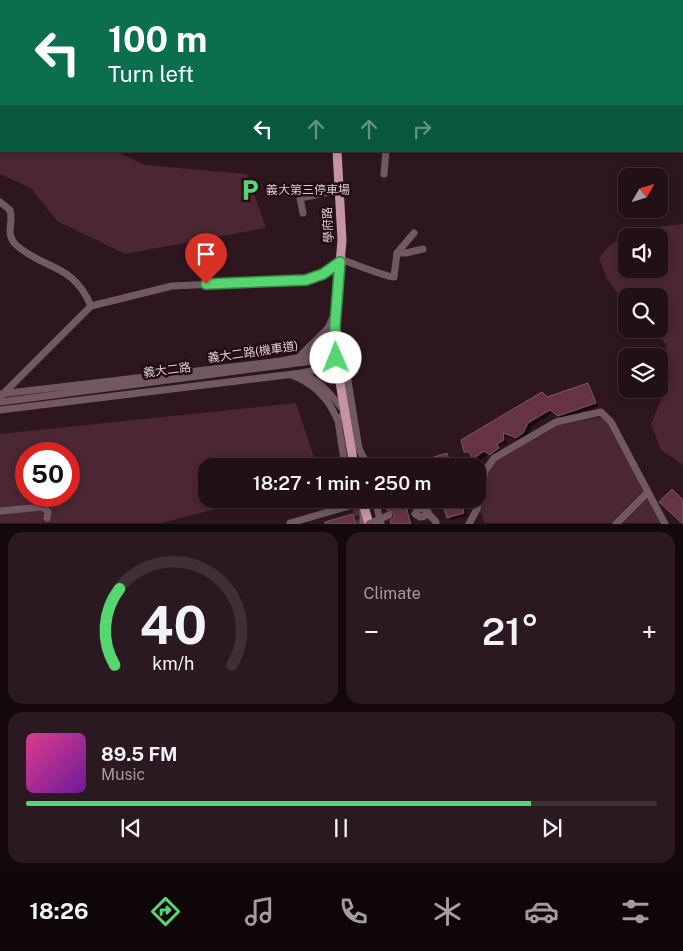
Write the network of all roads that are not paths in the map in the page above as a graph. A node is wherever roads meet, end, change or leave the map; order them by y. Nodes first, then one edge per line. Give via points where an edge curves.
1 (337, 152) edge
2 (386, 152) edge
3 (384, 174) dead end
4 (338, 190) junction
5 (0, 202) edge
6 (303, 213) dead end
7 (414, 233) dead end
8 (423, 249) dead end
9 (397, 253) junction
10 (340, 260) junction
11 (91, 306) junction
12 (336, 310) junction
13 (299, 357) junction
14 (336, 358) junction
15 (285, 366) junction
16 (302, 373) junction
17 (288, 374) junction
18 (1, 395) edge
19 (0, 402) edge
20 (0, 410) edge
21 (345, 412) junction
22 (338, 421) junction
23 (344, 458) edge
24 (358, 458) edge
25 (361, 458) edge
26 (648, 492) junction
27 (339, 508) edge
28 (364, 508) edge
29 (368, 508) edge
30 (375, 508) edge
31 (0, 511) edge
32 (428, 512) dead end
33 (389, 515) dead end
34 (47, 518) dead end
35 (290, 523) edge
36 (374, 523) edge
37 (363, 524) edge
38 (436, 524) edge
39 (469, 524) edge
40 (616, 524) edge
41 (665, 524) edge

1 - 4 main road, 學府路
2 - 3 street
4 - 6 street via 300,198
4 - 10 main road, 學府路 via 342,240
5 - 11 street via 10,210 10,238 15,244 67,273 84,291
7 - 9 street
8 - 9 street
9 - 10 street via 394,277
10 - 11 street via 323,274 306,280 172,286
10 - 12 main road, 學府路
11 - 18 street
12 - 13 street via 328,328
12 - 14 main road, 學府路
13 - 14 street, 義大二路(機車道) via 326,352
13 - 15 street
13 - 18 street, 義大二路(機車道)
14 - 15 street, 義大二路
14 - 16 street, 義大二路(機車道) via 330,367
14 - 21 main road, 學府路
14 - 25 street via 346,368
15 - 16 street
15 - 19 street, 義大二路
16 - 17 street, 義大二路(機車道)
16 - 21 street via 327,389
17 - 20 street, 義大二路(機車道)
17 - 22 street via 307,381 331,404
21 - 22 street
21 - 24 main road, 學府路 via 349,439
22 - 23 street
26 - 39 street via 611,422 601,412 556,422 494,458 486,471 477,510
26 - 40 street
26 - 41 street
27 - 35 street
28 - 37 street
29 - 36 main road
30 - 36 street
31 - 34 street via 37,507 48,512
32 - 38 street
33 - 36 street, bridge

